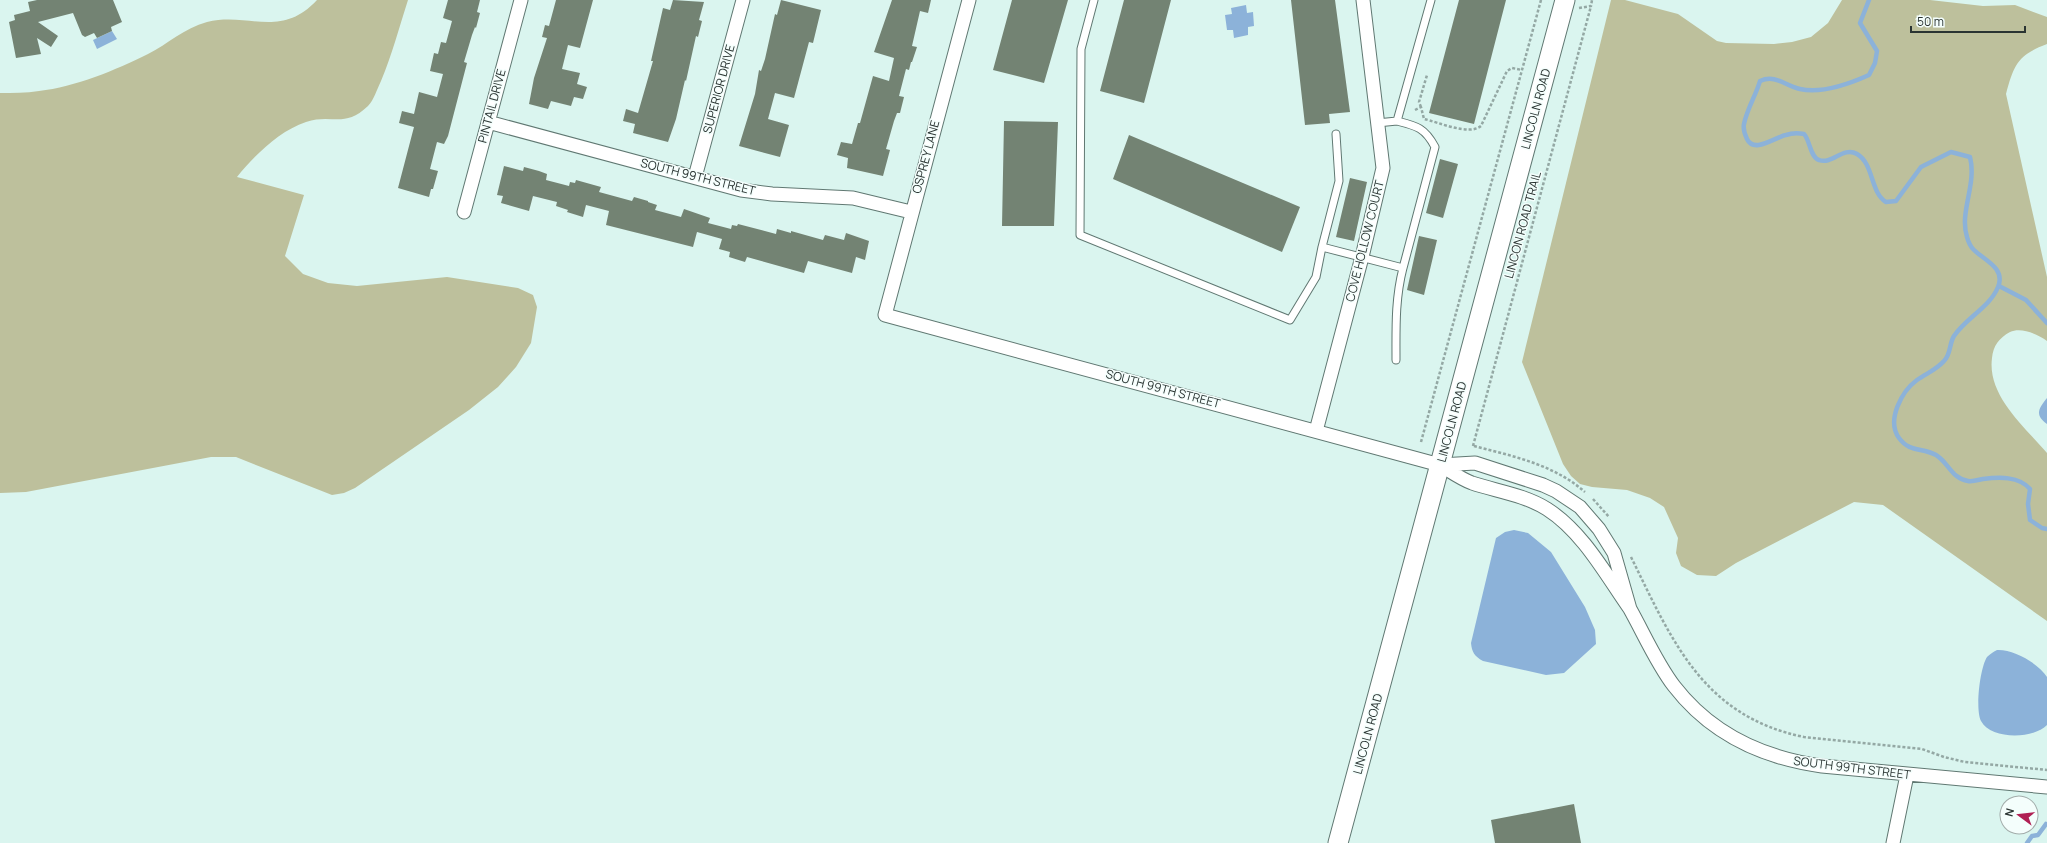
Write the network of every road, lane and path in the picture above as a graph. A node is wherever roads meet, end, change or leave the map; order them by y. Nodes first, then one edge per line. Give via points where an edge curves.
1 (521, 0) edge
2 (743, 0) edge
3 (969, 0) edge
4 (1094, 0) edge
5 (1363, 0) edge
6 (1431, 0) edge
7 (1541, 0) edge
8 (1566, 0) edge
9 (1591, 6) dead end
10 (1522, 70) junction
11 (1427, 75) dead end
12 (1421, 107) junction
13 (1415, 110) dead end
14 (1397, 121) junction
15 (488, 122) junction
16 (1378, 123) junction
17 (1336, 134) dead end
18 (695, 177) junction
19 (464, 212) dead end
20 (911, 212) junction
21 (1322, 247) junction
22 (1362, 257) junction
23 (1403, 268) junction
24 (885, 314) joint
25 (1396, 360) dead end
26 (1316, 431) junction
27 (1421, 442) dead end
28 (1440, 465) junction
29 (1587, 494) dead end
30 (1591, 497) dead end
31 (1612, 521) dead end
32 (1630, 556) dead end
33 (1630, 609) junction
34 (2047, 770) edge
35 (1907, 775) junction
36 (2047, 787) edge
37 (1338, 843) edge
38 (1893, 843) edge

1 - 15 street, PINTAIL DRIVE
2 - 18 street, SUPERIOR DRIVE
3 - 20 street, OSPREY LANE
4 - 21 lane via 1081,49 1080,235 1290,320 1316,277
5 - 16 street, COVE HOLLOW COURT
6 - 14 lane
7 - 10 path
8 - 28 street, LINCOLN ROAD
9 - 29 path, LINCON ROAD TRAIL via 1473,447 1536,463 1574,482
10 - 12 path via 1512,68 1507,71 1480,126 1475,130 1465,130 1424,119
10 - 27 path
11 - 12 path via 1419,102
12 - 13 path
14 - 16 lane
14 - 23 lane via 1418,126 1428,134 1435,147
15 - 18 street, SOUTH 99TH STREET
15 - 19 street, PINTAIL DRIVE
16 - 22 street, COVE HOLLOW COURT via 1383,168
17 - 21 lane via 1339,181
18 - 20 street, SOUTH 99TH STREET via 752,192 853,198
20 - 24 street, OSPREY LANE
21 - 22 lane
22 - 23 lane
22 - 26 street, COVE HOLLOW COURT
23 - 25 lane via 1395,312
24 - 26 street, SOUTH 99TH STREET
26 - 28 street, SOUTH 99TH STREET
28 - 33 street, SOUTH 99TH STREET via 1470,482 1523,498 1546,508 1567,525 1584,545
28 - 33 street, SOUTH 99TH STREET via 1475,463 1543,485 1580,507 1599,529 1614,553
28 - 37 street, LINCOLN ROAD
30 - 31 path
32 - 34 path via 1666,628 1705,685 1753,719 1786,733 1804,737 1922,749 1944,758 1965,762
33 - 35 street, SOUTH 99TH STREET via 1673,685 1704,718 1728,735 1761,752 1801,763
35 - 36 street, SOUTH 99TH STREET
35 - 38 street

